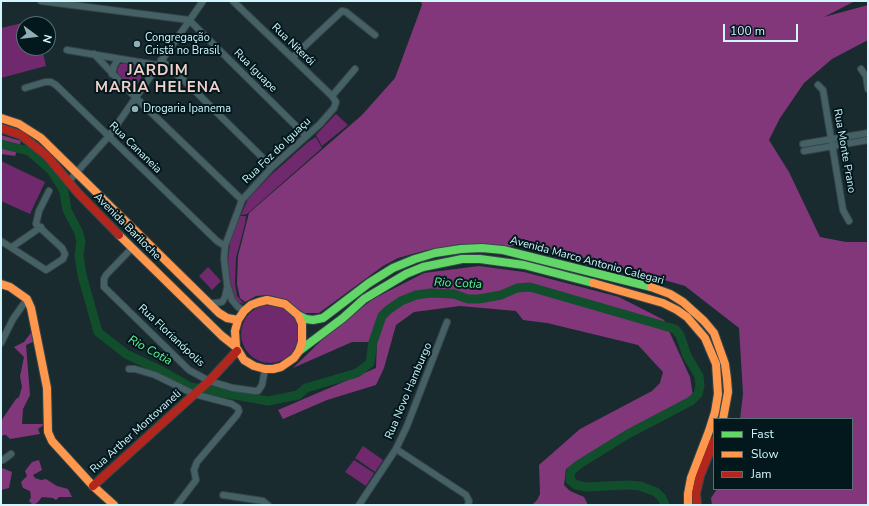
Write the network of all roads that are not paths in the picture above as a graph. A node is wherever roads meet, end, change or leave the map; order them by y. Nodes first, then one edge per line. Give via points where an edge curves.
1 (41, 1) edge
2 (202, 1) edge
3 (232, 1) edge
4 (189, 20) junction
5 (375, 35) dead end
6 (67, 50) dead end
7 (94, 54) junction
8 (118, 58) junction
9 (292, 58) junction
10 (159, 62) junction
11 (355, 69) dead end
12 (862, 69) dead end
13 (112, 74) junction
14 (818, 85) dead end
15 (25, 88) dead end
16 (868, 89) edge
17 (332, 96) junction
18 (135, 97) junction
19 (335, 105) joint
20 (1, 118) edge
21 (1, 128) edge
22 (868, 133) edge
23 (109, 136) junction
24 (306, 136) junction
25 (832, 138) junction
26 (868, 140) edge
27 (803, 144) dead end
28 (833, 146) junction
29 (804, 151) dead end
30 (272, 167) junction
31 (77, 173) junction
32 (68, 182) junction
33 (50, 191) dead end
34 (242, 200) junction
35 (849, 221) dead end
36 (41, 227) junction
37 (1, 241) edge
38 (225, 246) junction
39 (12, 248) junction
40 (132, 248) junction
41 (1, 284) edge
42 (227, 284) junction
43 (27, 299) junction
44 (210, 303) junction
45 (244, 311) junction
46 (298, 315) junction
47 (238, 320) junction
48 (448, 322) dead end
49 (1, 343) edge
50 (237, 349) junction
51 (299, 351) junction
52 (129, 369) dead end
53 (265, 369) junction
54 (206, 383) junction
55 (195, 393) junction
56 (713, 418) edge
57 (713, 418) edge
58 (723, 418) edge
59 (713, 444) edge
60 (396, 449) junction
61 (11, 454) dead end
62 (1, 460) edge
63 (92, 486) junction
64 (223, 495) dead end
65 (114, 505) edge
66 (177, 505) edge
67 (268, 505) edge
68 (359, 505) edge
69 (468, 505) edge
70 (688, 505) edge
71 (697, 505) edge

1 - 4 street
2 - 4 street
3 - 9 street, Rua Niterói
4 - 10 street
4 - 24 street, Rua Iguape
5 - 9 street via 344,11
6 - 7 street
7 - 8 street
7 - 13 street
8 - 10 street
8 - 13 street
9 - 17 street, Rua Niterói
10 - 18 street
10 - 30 street via 192,87
11 - 17 street
12 - 16 street
13 - 18 street
14 - 25 street, Rua Monte Prano via 823,90
15 - 23 street, Rua Cananeia via 51,82
17 - 19 street, Rua Niterói
18 - 23 street
18 - 34 street
19 - 24 street, Rua Foz do Iguaçu via 320,124
20 - 31 main road, Avenida Bariloche via 19,124 41,138
21 - 32 main road, Avenida Bariloche via 21,135 31,142 47,156
22 - 25 street
23 - 31 street
23 - 38 street, Rua Cananeia
24 - 30 street, Rua Foz do Iguaçu
25 - 27 street
25 - 28 street, Rua Monte Prano
26 - 28 street
28 - 29 street
28 - 35 street, Rua Monte Prano via 843,210
30 - 34 street, Rua Foz do Iguaçu
31 - 32 street
31 - 44 main road, Avenida Bariloche
32 - 40 main road, Avenida Bariloche
33 - 36 street via 39,211 36,224
34 - 38 street, Rua Foz do Iguaçu
36 - 39 street
36 - 39 street via 62,248 65,254 63,259 46,270
37 - 39 street
38 - 42 street, Rua Foz do Iguaçu via 224,271
40 - 50 main road, Avenida Bariloche
40 - 54 street, Rua Florianópolis via 106,275 104,287 189,370
41 - 43 main road
42 - 44 street, Rua Foz do Iguaçu via 224,300
42 - 45 street, Rua Foz do Iguaçu via 232,300
43 - 49 street
43 - 63 main road via 36,326 47,388 48,432 56,447
44 - 47 main road, Avenida Bariloche via 223,316
45 - 46 main road via 250,305 267,300 285,304
45 - 47 main road
46 - 51 main road via 303,333
46 - 58 main road, Avenida Marco Antonio Calegari via 313,320 323,318 393,268 435,253 482,248 525,255 655,288 683,302 714,333 719,346 725,364 728,392
47 - 50 main road via 235,331
48 - 60 street, Rua Novo Hamburgo
50 - 53 main road via 244,360
50 - 54 main road, Rua Arther Montovaneli
51 - 53 main road via 281,367
51 - 56 main road, Avenida Marco Antonio Calegari via 314,342 364,299 423,267 462,259 524,265 663,303 696,325 716,364 718,394
52 - 55 street via 155,375
53 - 54 street, Rua Florianópolis via 262,385 258,390
54 - 55 main road, Rua Arther Montovaneli
55 - 63 main road, Rua Arther Montovaneli
55 - 66 street via 232,404 239,411 201,456 194,470 196,480
57 - 70 main road, Avenida Marco Antonio Calegari via 691,478
59 - 71 main road via 700,476 696,493
60 - 68 street, Rua Novo Hamburgo
60 - 69 street via 466,495
61 - 62 street
63 - 65 main road
64 - 67 street via 263,501

